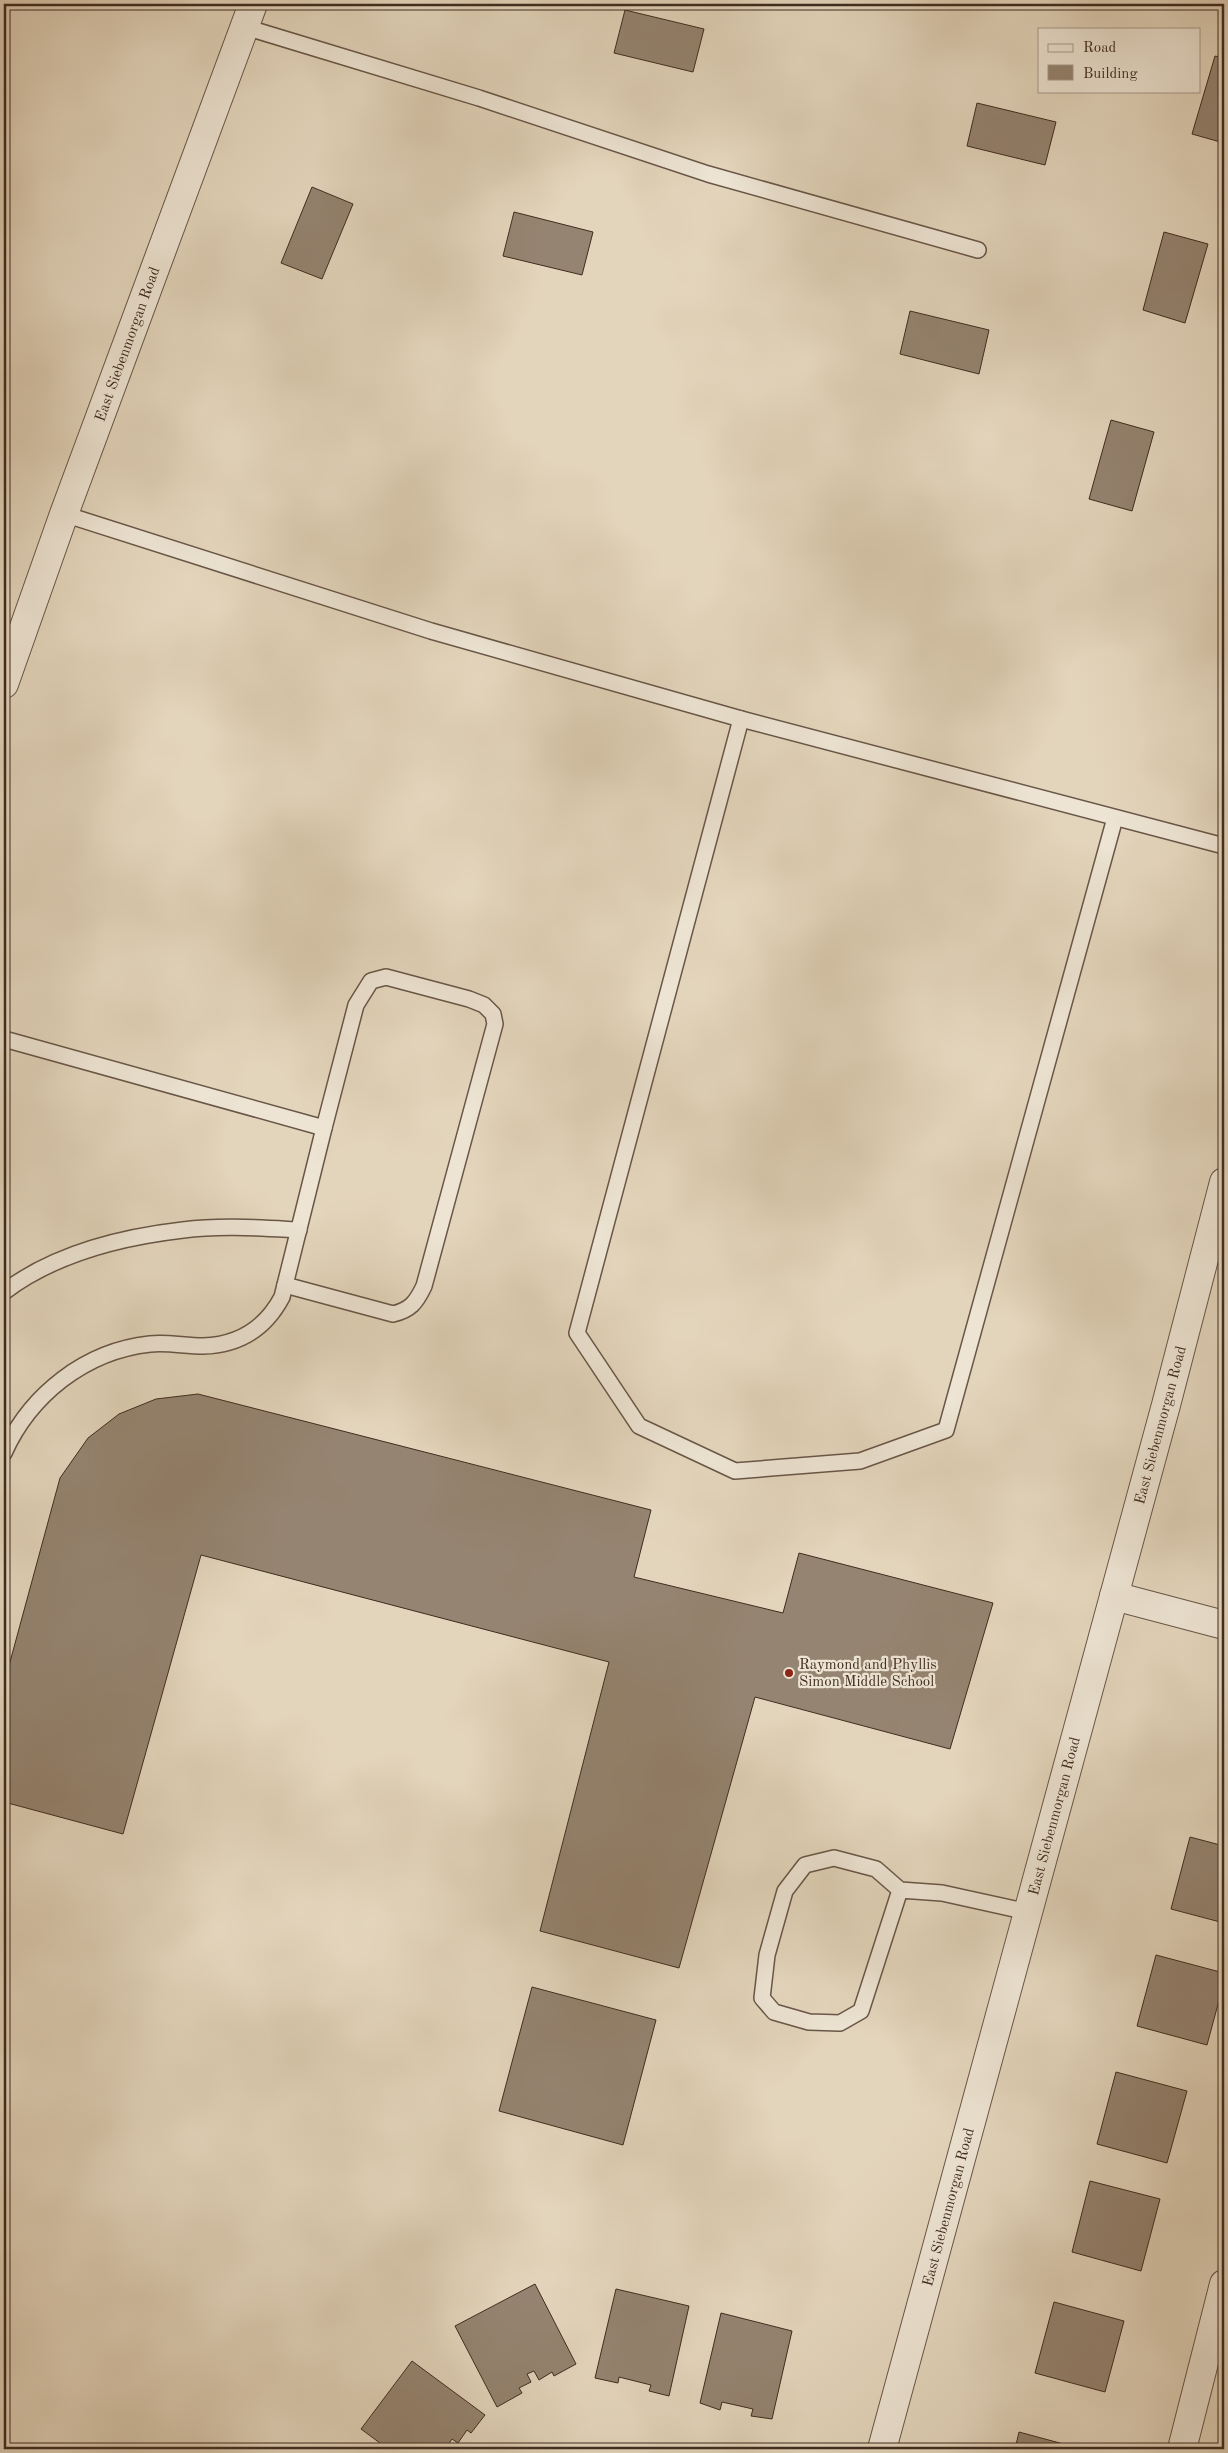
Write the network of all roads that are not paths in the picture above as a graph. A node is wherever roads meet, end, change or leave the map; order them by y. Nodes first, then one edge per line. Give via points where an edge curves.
1 (249, 15) edge
2 (978, 250) dead end
3 (64, 514) junction
4 (4, 684) edge
5 (741, 719) junction
6 (1115, 818) junction
7 (1224, 846) edge
8 (4, 1039) edge
9 (324, 1128) junction
10 (1224, 1182) edge
11 (299, 1230) junction
12 (285, 1285) junction
13 (4, 1292) edge
14 (4, 1452) edge
15 (1114, 1596) junction
16 (1224, 1625) edge
17 (900, 1890) junction
18 (1028, 1912) junction
19 (1224, 2284) edge
20 (882, 2449) edge
21 (1182, 2449) edge

1 - 2 lane via 479,98 708,174
1 - 3 street, East Siebenmorgan Road
3 - 4 street, East Siebenmorgan Road
3 - 5 lane via 431,631
5 - 6 lane
5 - 6 lane via 577,1334 639,1426 735,1471 860,1461 946,1430
6 - 7 lane
8 - 9 lane
9 - 11 lane
9 - 12 lane via 356,1005 371,981 386,977 468,999 484,1005 493,1014 495,1024 424,1286 416,1302 407,1311 392,1314
10 - 15 street, East Siebenmorgan Road
11 - 12 lane
11 - 13 lane via 184,1230 127,1240 74,1254
12 - 14 lane via 274,1313 260,1327 239,1339 220,1345 150,1344 104,1356 59,1380 22,1418
15 - 16 street
15 - 18 street, East Siebenmorgan Road
17 - 17 lane via 876,1869 834,1858 805,1865 785,1891 767,1955 762,1998 774,2012 809,2022 840,2023 861,2011
17 - 18 lane via 942,1894
18 - 20 street, East Siebenmorgan Road
19 - 21 street

